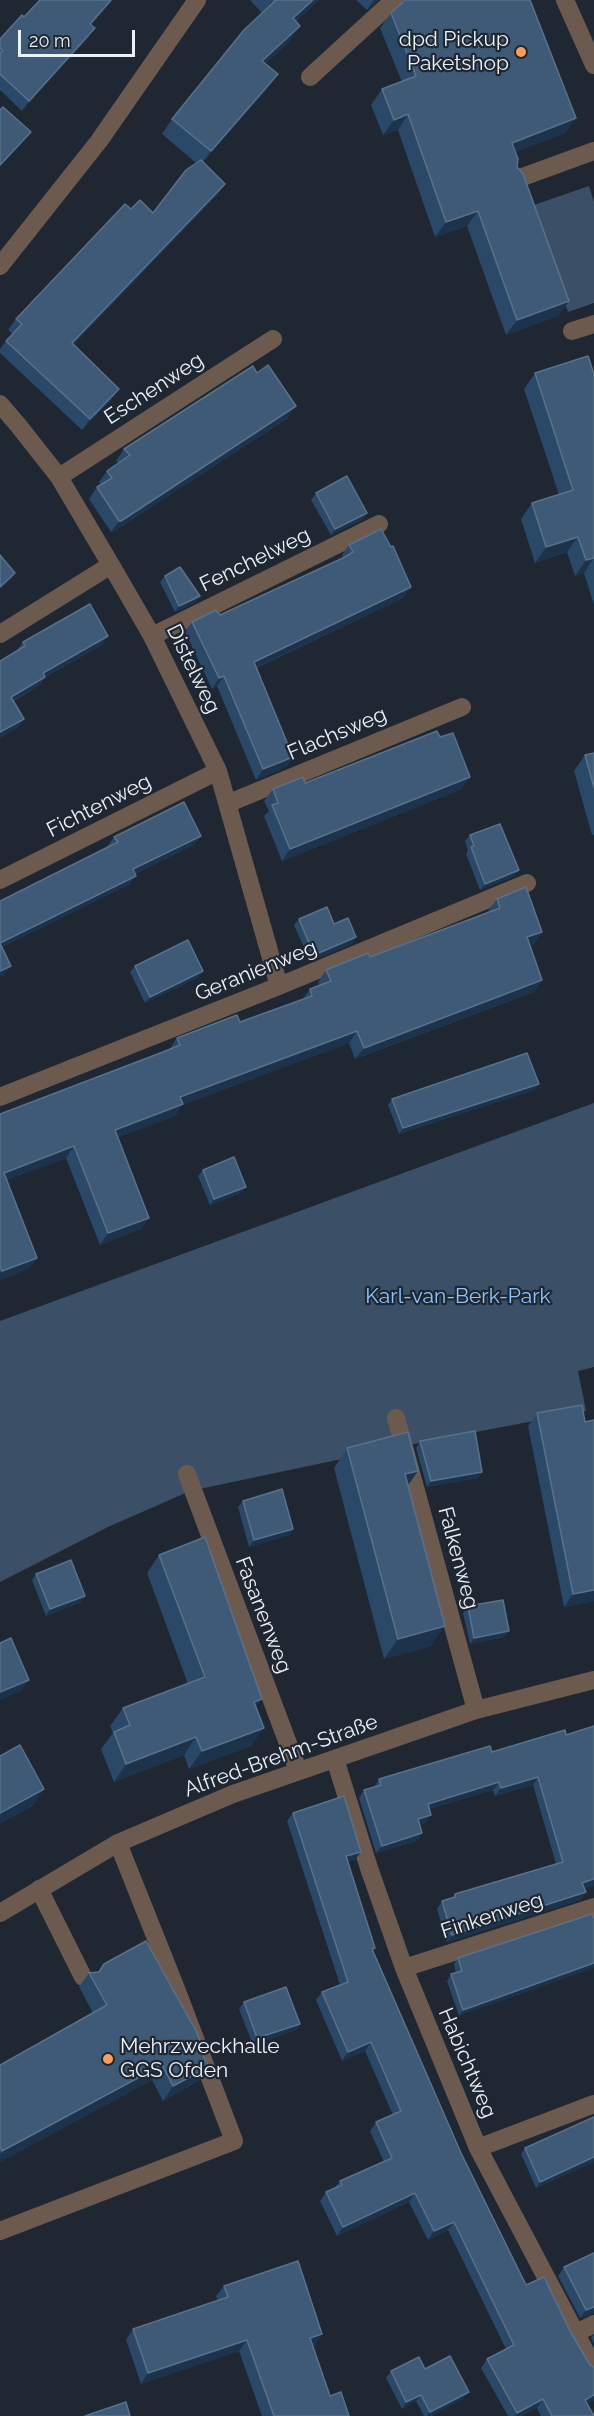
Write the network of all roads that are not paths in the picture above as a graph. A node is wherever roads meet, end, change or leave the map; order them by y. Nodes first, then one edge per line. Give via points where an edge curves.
1 (197, 0) edge
2 (394, 0) edge
3 (565, 0) edge
4 (594, 65) edge
5 (310, 76) dead end
6 (594, 151) edge
7 (517, 179) edge
8 (0, 266) edge
9 (594, 324) edge
10 (572, 331) dead end
11 (273, 339) dead end
12 (0, 404) edge
13 (58, 477) junction
14 (379, 524) dead end
15 (111, 566) junction
16 (0, 634) edge
17 (152, 636) junction
18 (462, 707) dead end
19 (218, 771) junction
20 (229, 803) junction
21 (0, 880) edge
22 (527, 883) dead end
23 (279, 986) junction
24 (0, 1097) edge
25 (396, 1418) dead end
26 (187, 1474) dead end
27 (594, 1680) edge
28 (476, 1710) junction
29 (335, 1759) junction
30 (298, 1770) junction
31 (118, 1843) junction
32 (39, 1889) junction
33 (594, 1907) edge
34 (0, 1913) edge
35 (404, 1968) junction
36 (83, 1977) dead end
37 (594, 2104) edge
38 (478, 2148) junction
39 (0, 2231) edge
40 (594, 2324) edge
41 (574, 2334) junction
42 (594, 2368) edge

1 - 8 street via 99,141
2 - 5 street
3 - 4 street
6 - 7 street
9 - 10 street
11 - 13 street, Eschenweg
12 - 13 street, Distelweg
13 - 15 street, Distelweg
14 - 17 street, Fenchelweg
15 - 16 street
15 - 17 street, Distelweg
17 - 19 street, Distelweg
18 - 20 street, Flachsweg
19 - 20 street, Distelweg
19 - 21 street, Fichtenweg
20 - 23 street, Distelweg
22 - 23 street, Geranienweg
23 - 24 street, Geranienweg
25 - 28 street, Falkenweg
26 - 30 street, Fasanenweg
27 - 28 street, Alfred-Brehm-Straße
28 - 29 street, Alfred-Brehm-Straße
29 - 30 street, Alfred-Brehm-Straße
29 - 35 street, Habichtweg
30 - 31 street, Alfred-Brehm-Straße
31 - 32 street, Alfred-Brehm-Straße
31 - 39 street via 234,2141
32 - 34 street, Alfred-Brehm-Straße
32 - 36 street
33 - 35 street, Finkenweg
35 - 38 street, Habichtweg
37 - 38 street
38 - 41 street, Habichtweg
40 - 41 street
41 - 42 street, Habichtweg

